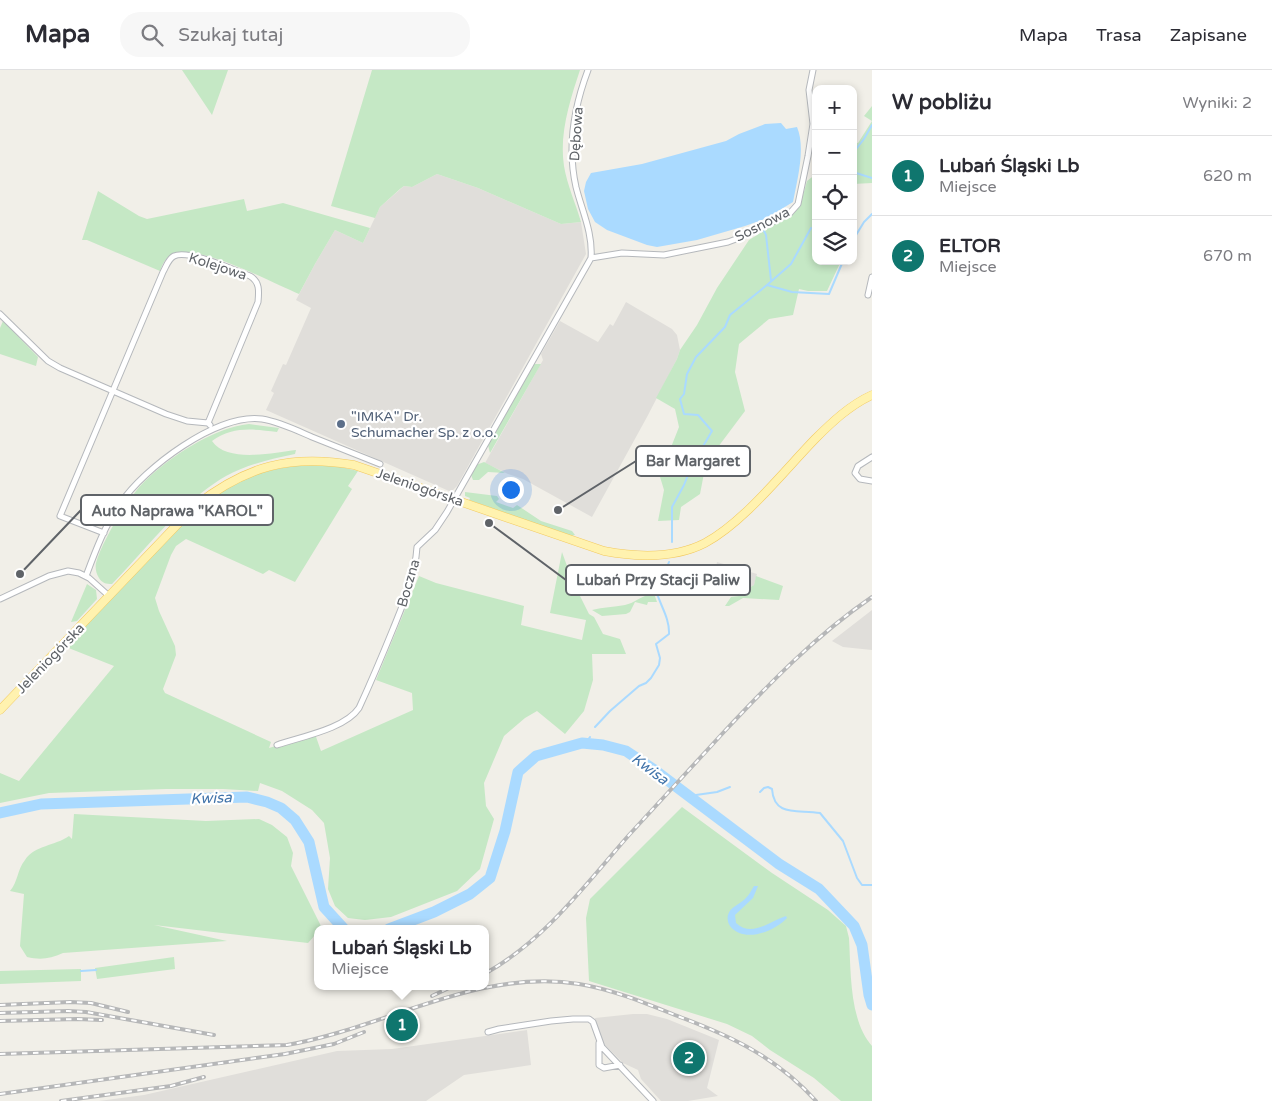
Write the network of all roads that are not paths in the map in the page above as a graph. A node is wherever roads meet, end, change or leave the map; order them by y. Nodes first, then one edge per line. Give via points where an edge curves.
1 (588, 70) edge
2 (813, 70) edge
3 (591, 258) junction
4 (872, 277) edge
5 (868, 295) dead end
6 (0, 314) edge
7 (113, 391) junction
8 (872, 395) edge
9 (208, 423) junction
10 (212, 430) junction
11 (872, 457) edge
12 (380, 464) dead end
13 (872, 481) edge
14 (455, 498) junction
15 (104, 533) junction
16 (86, 576) junction
17 (109, 596) junction
18 (0, 599) edge
19 (0, 710) edge
20 (277, 744) dead end
21 (488, 1032) dead end
22 (600, 1040) junction
23 (620, 1065) junction
24 (653, 1101) edge

1 - 3 street, Dębowa via 577,104 572,144 573,171 592,244
2 - 3 street, Sosnowa via 809,90 812,124 808,156 798,204 790,213 728,242 664,255 622,253
3 - 14 street, Boczna
4 - 5 street
6 - 7 street via 48,361
7 - 9 street via 166,414
7 - 9 street, Kolejowa via 170,259 182,254 205,260 255,279 259,293
7 - 15 street, Kolejowa via 60,516
8 - 14 main road, Jeleniogórska via 844,412 825,429 726,530 688,550 653,556 604,551
9 - 10 street
10 - 12 street, Jeleniogórska via 243,420 263,420 282,424
10 - 15 street, Jeleniogórska via 158,464 141,479 118,505
11 - 13 street via 858,466 855,473
14 - 17 main road, Jeleniogórska via 354,465 316,460 271,466 234,479 195,506
14 - 20 street, Boczna via 435,530 417,547 409,590 356,712 336,725
15 - 16 street, Jeleniogórska
16 - 17 street
16 - 18 street via 72,571 60,572
17 - 19 main road, Jeleniogórska
21 - 22 street via 551,1021 589,1019
22 - 23 street via 602,1047
22 - 23 street via 599,1065 604,1068
23 - 24 street

